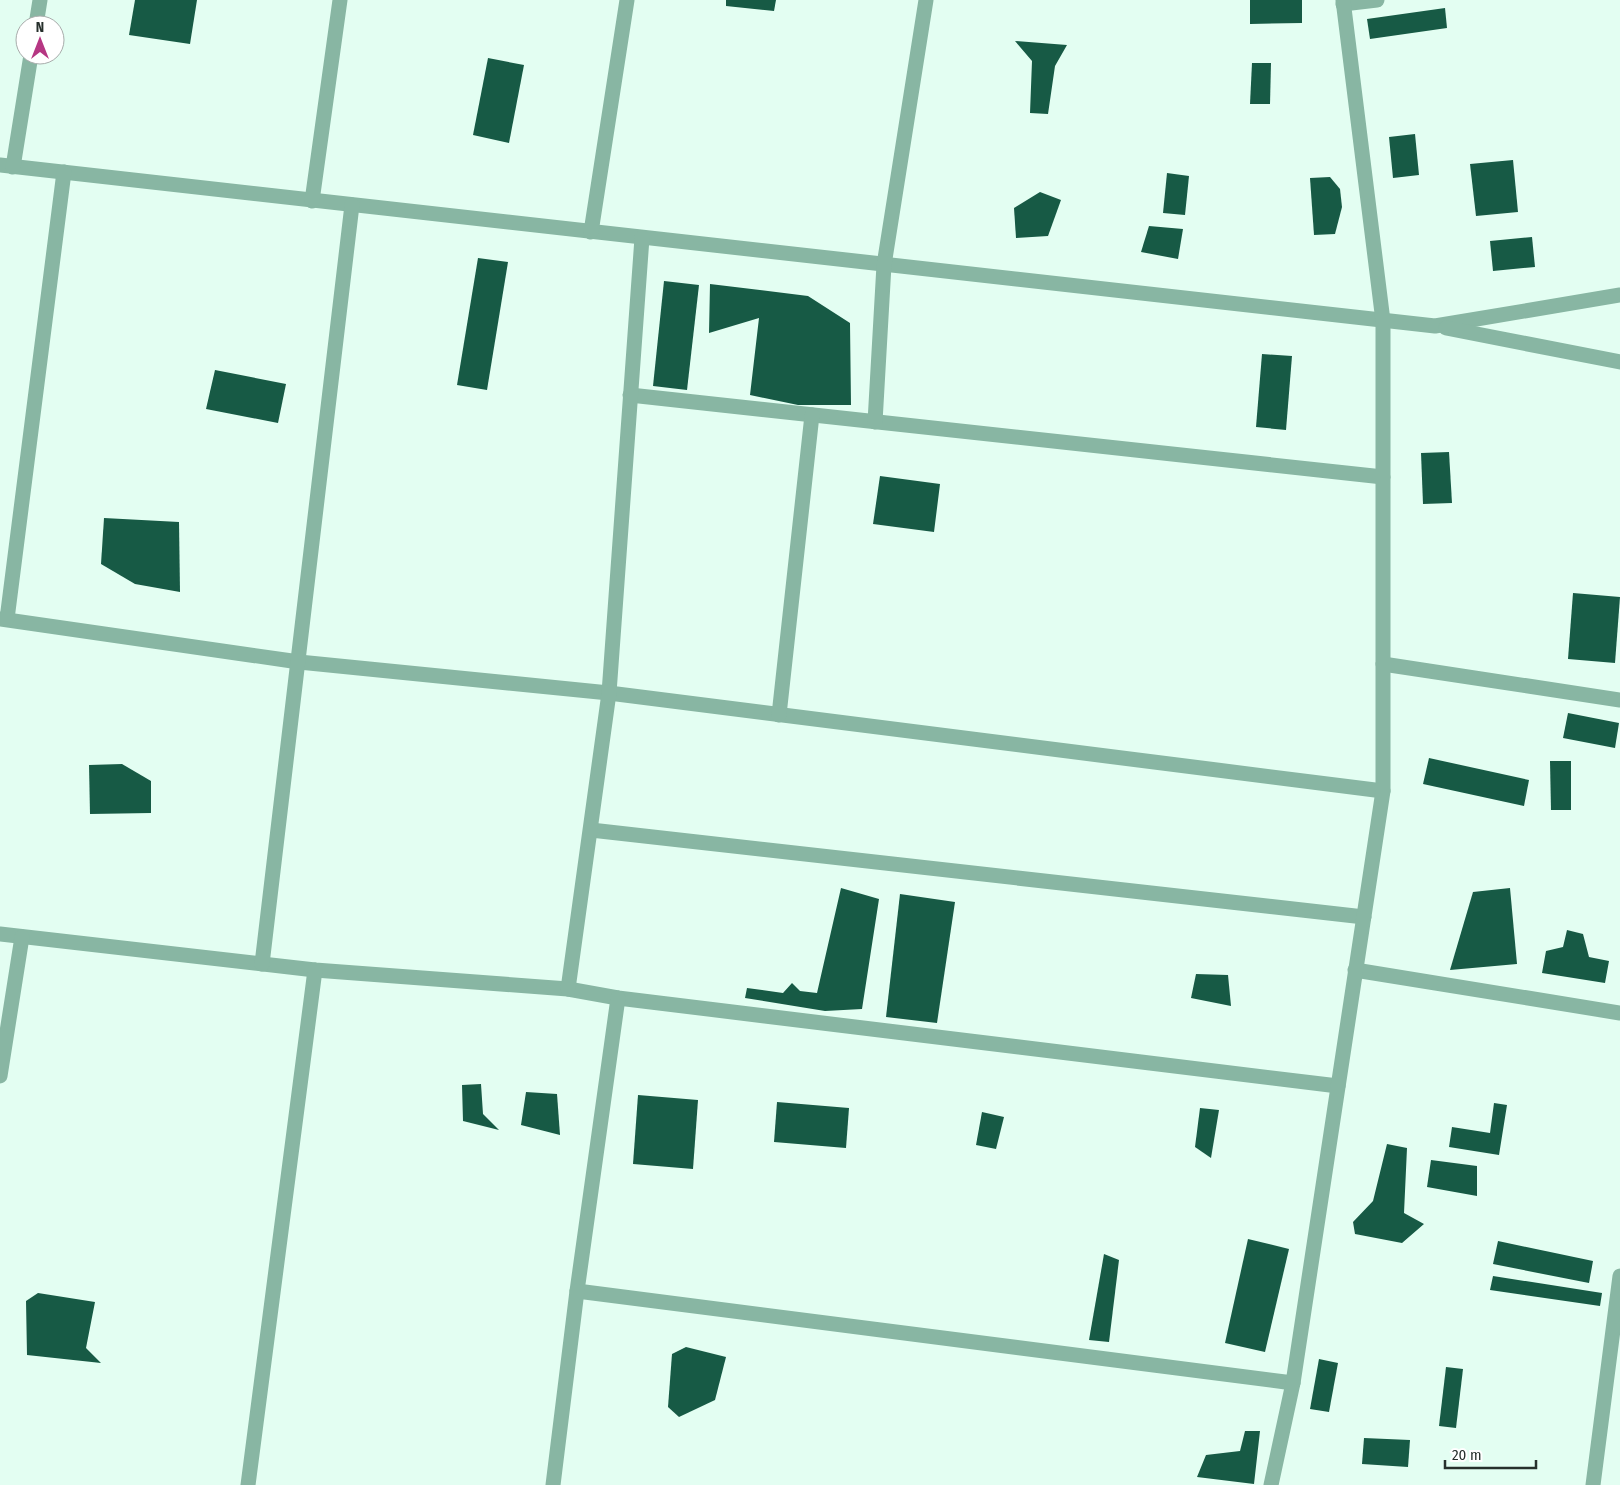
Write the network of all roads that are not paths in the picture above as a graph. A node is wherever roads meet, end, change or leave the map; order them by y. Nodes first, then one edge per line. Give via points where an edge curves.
1 (40, 0) edge
2 (340, 0) edge
3 (627, 0) edge
4 (926, 0) edge
5 (1377, 0) edge
6 (1343, 2) edge
7 (38, 15) edge
8 (29, 65) edge
9 (6, 166) edge
10 (64, 172) junction
11 (312, 201) junction
12 (352, 205) junction
13 (591, 232) junction
14 (642, 238) junction
15 (884, 265) junction
16 (1620, 295) edge
17 (1383, 321) junction
18 (1435, 326) junction
19 (1620, 362) edge
20 (630, 395) junction
21 (812, 415) junction
22 (875, 422) junction
23 (1383, 477) junction
24 (4, 619) edge
25 (299, 662) junction
26 (1383, 664) junction
27 (609, 693) junction
28 (1620, 700) edge
29 (779, 715) junction
30 (1383, 791) junction
31 (591, 830) junction
32 (1364, 918) junction
33 (0, 934) edge
34 (22, 937) junction
35 (262, 964) junction
36 (316, 970) junction
37 (1356, 970) junction
38 (568, 988) junction
39 (618, 998) junction
40 (1620, 1013) edge
41 (0, 1076) edge
42 (1338, 1086) junction
43 (1620, 1276) edge
44 (577, 1291) junction
45 (1617, 1326) edge
46 (1293, 1384) junction
47 (248, 1485) edge
48 (553, 1485) edge
49 (1271, 1485) edge
50 (1593, 1485) edge

1 - 7 street
2 - 11 street
3 - 13 street
4 - 15 street
5 - 6 street
6 - 17 street
8 - 9 street
9 - 10 street
10 - 11 street
10 - 24 street
11 - 12 street
12 - 13 street
12 - 25 street
13 - 14 street
14 - 15 street
14 - 20 street
15 - 17 street
15 - 22 street
16 - 18 street
17 - 18 street
17 - 23 street
18 - 19 street
20 - 21 street
20 - 27 street
21 - 22 street
21 - 29 street
22 - 23 street
23 - 26 street
24 - 25 street
25 - 27 street
25 - 35 street
26 - 28 street
26 - 30 street
27 - 29 street
27 - 31 street
29 - 30 street
30 - 32 street
31 - 32 street
31 - 38 street
32 - 37 street
33 - 34 street
34 - 35 street
34 - 41 street
35 - 36 street
36 - 38 street
36 - 47 street
37 - 40 street
37 - 42 street
38 - 39 street
39 - 42 street
39 - 44 street
42 - 46 street
43 - 45 street
44 - 46 street
44 - 48 street
45 - 50 street
46 - 49 street

